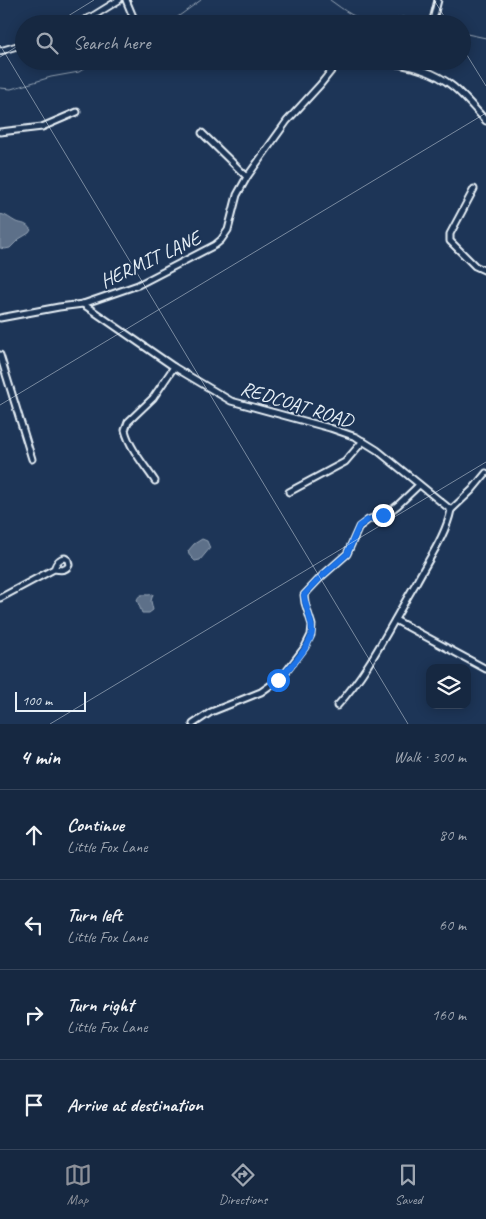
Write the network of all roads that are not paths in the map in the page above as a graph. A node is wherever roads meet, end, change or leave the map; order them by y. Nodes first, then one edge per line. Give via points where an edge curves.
1 (120, 0) edge
2 (126, 0) edge
3 (438, 0) edge
4 (95, 15) edge
5 (132, 15) edge
6 (434, 15) edge
7 (15, 46) edge
8 (0, 50) edge
9 (332, 70) edge
10 (424, 70) edge
11 (77, 112) dead end
12 (486, 121) edge
13 (0, 132) edge
14 (202, 132) dead end
15 (246, 177) junction
16 (474, 189) dead end
17 (486, 271) edge
18 (84, 304) junction
19 (0, 318) edge
20 (0, 355) edge
21 (174, 367) junction
22 (363, 441) junction
23 (32, 458) dead end
24 (486, 473) edge
25 (154, 481) dead end
26 (419, 485) junction
27 (288, 492) dead end
28 (451, 510) junction
29 (54, 568) dead end
30 (0, 598) edge
31 (395, 620) junction
32 (486, 669) edge
33 (337, 706) dead end
34 (192, 724) edge

1 - 4 street
2 - 5 street
3 - 6 street
7 - 8 street
9 - 15 street, HERMIT LANE via 287,121
10 - 12 street via 450,82
11 - 13 street via 42,127
14 - 15 street
15 - 18 street, HERMIT LANE via 237,195 228,230 215,246 138,285
16 - 17 street via 450,234 450,241 475,266
18 - 19 street
18 - 21 street, REDCOAT ROAD
20 - 23 street
21 - 22 street, REDCOAT ROAD via 231,401 346,432
21 - 25 street via 153,398 128,422 125,430
22 - 26 street, REDCOAT ROAD
22 - 27 street via 346,462
24 - 28 street
26 - 28 street, REDCOAT ROAD
26 - 34 street via 398,506 359,526 347,554 304,595 312,635 286,672 261,692 211,712
28 - 31 street via 449,521
29 - 30 street
31 - 32 street
31 - 33 street via 358,681

